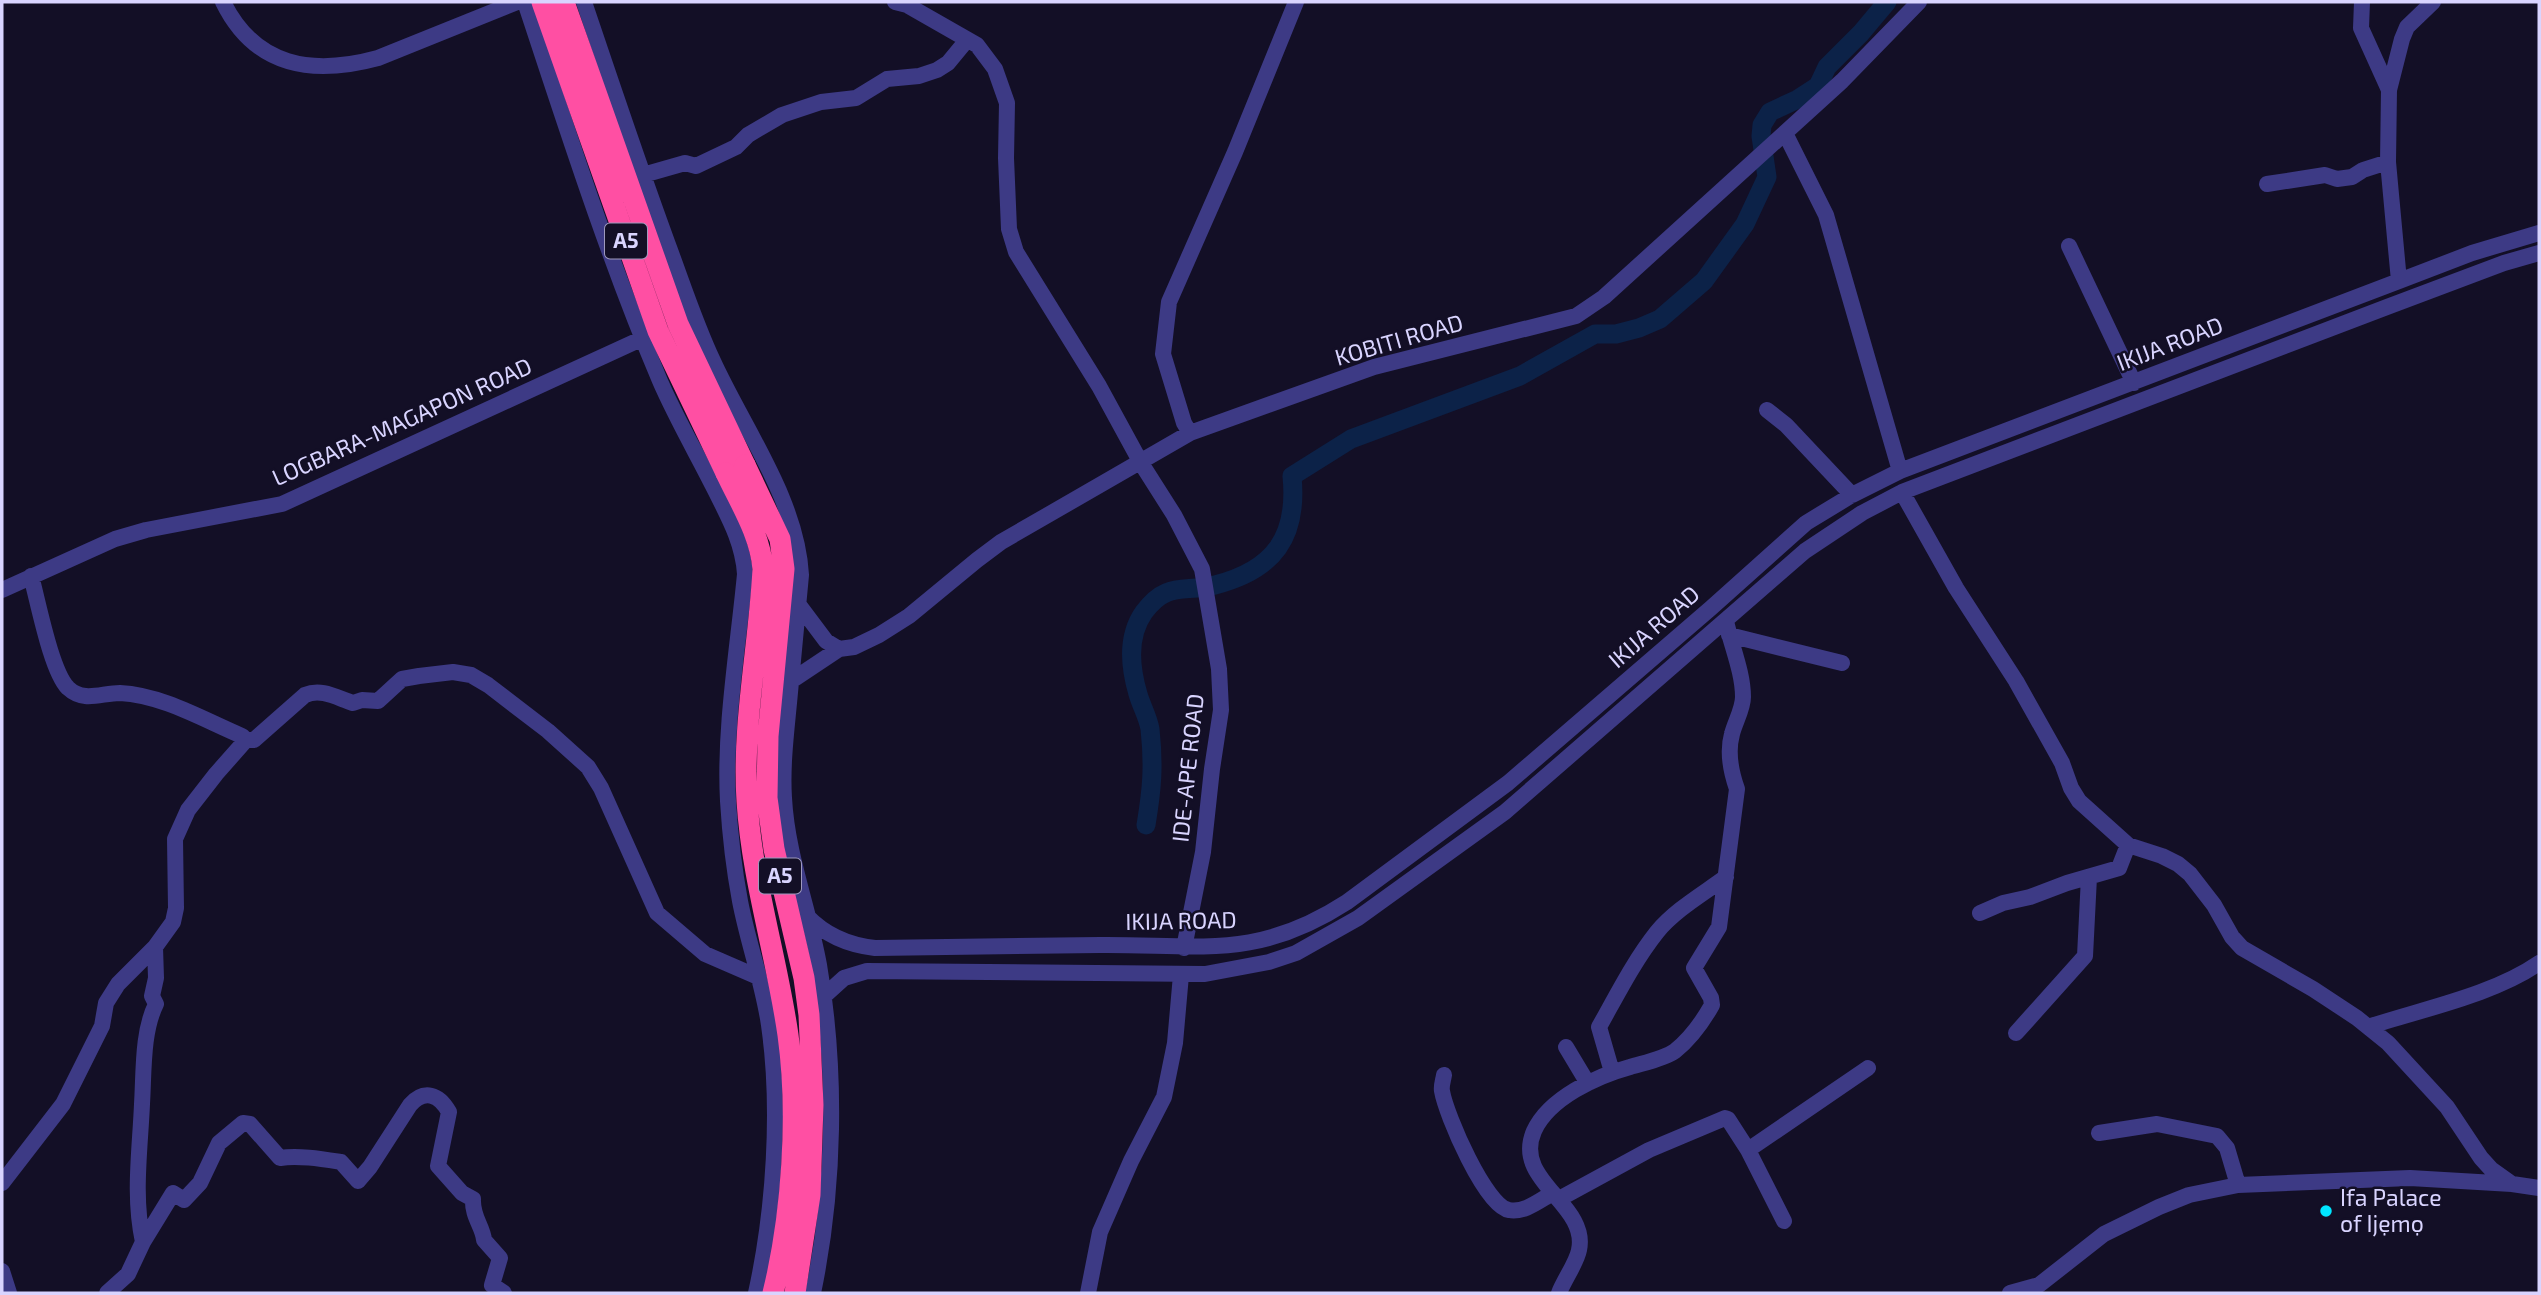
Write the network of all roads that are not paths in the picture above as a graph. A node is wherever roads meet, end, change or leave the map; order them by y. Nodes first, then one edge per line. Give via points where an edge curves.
1 (223, 2) edge
2 (517, 2) edge
3 (524, 2) edge
4 (542, 2) edge
5 (564, 2) edge
6 (584, 2) edge
7 (895, 2) edge
8 (1296, 2) edge
9 (1919, 2) edge
10 (2362, 2) edge
11 (2433, 2) edge
12 (967, 40) junction
13 (2389, 90) junction
14 (1785, 133) junction
15 (2388, 162) junction
16 (643, 176) junction
17 (2267, 184) dead end
18 (2539, 233) edge
19 (2069, 246) dead end
20 (2539, 253) edge
21 (2399, 281) junction
22 (668, 328) junction
23 (2134, 383) junction
24 (1767, 410) dead end
25 (1190, 433) junction
26 (1141, 463) junction
27 (735, 469) junction
28 (1900, 471) junction
29 (1902, 492) junction
30 (1852, 495) junction
31 (31, 576) junction
32 (2, 590) edge
33 (799, 605) junction
34 (1727, 628) junction
35 (839, 649) junction
36 (1842, 663) dead end
37 (791, 681) junction
38 (246, 740) junction
39 (2128, 845) junction
40 (792, 854) junction
41 (734, 863) junction
42 (1726, 877) junction
43 (2089, 877) junction
44 (1980, 913) dead end
45 (807, 916) junction
46 (155, 947) junction
47 (1184, 948) junction
48 (2539, 963) edge
49 (1181, 975) junction
50 (758, 977) junction
51 (823, 997) junction
52 (2368, 1027) junction
53 (2016, 1033) dead end
54 (1566, 1047) dead end
55 (1868, 1068) dead end
56 (1612, 1072) junction
57 (1444, 1075) dead end
58 (1587, 1082) junction
59 (2099, 1133) dead end
60 (1748, 1150) junction
61 (2, 1183) edge
62 (2512, 1184) junction
63 (2238, 1185) junction
64 (2539, 1188) edge
65 (1556, 1196) junction
66 (1784, 1221) dead end
67 (143, 1242) junction
68 (2, 1271) edge
69 (810, 1292) edge
70 (9, 1293) edge
71 (107, 1293) edge
72 (504, 1293) edge
73 (756, 1293) edge
74 (773, 1293) edge
75 (1088, 1293) edge
76 (1559, 1293) edge
77 (2010, 1293) edge

1 - 2 street via 241,31 280,61 340,65 378,58
3 - 22 street via 578,163
4 - 22 highway, A5
5 - 22 highway, A5
6 - 16 street
7 - 12 street, IDE-APE ROAD
8 - 25 street via 1169,302 1163,354
9 - 14 street, KOBITI ROAD
10 - 13 street via 2361,28
11 - 13 street via 2407,27
12 - 16 street via 937,70 887,79 856,98 821,102 782,115 736,147 696,166 685,163
12 - 26 street, IDE-APE ROAD via 977,45 995,69 1007,103 1009,229 1016,252
13 - 15 street
14 - 25 street, KOBITI ROAD via 1604,297 1576,316 1374,368
14 - 28 street via 1826,215
15 - 17 street via 2352,177 2325,175
15 - 21 street
16 - 22 street
18 - 21 street, IKIJA ROAD
19 - 23 street
20 - 29 street, IKIJA ROAD
21 - 23 street, IKIJA ROAD
22 - 27 highway, A5
22 - 31 street, LOGBARA-MAGAPON ROAD via 282,504 146,530
22 - 33 street via 713,361 793,523 800,551
22 - 41 street via 662,384 733,526 744,559 730,731 728,799
23 - 28 street, IKIJA ROAD
24 - 30 street
25 - 26 street, KOBITI ROAD
26 - 35 street, KOBITI ROAD via 1001,542 879,635
26 - 47 street, IDE-APE ROAD via 1202,569 1219,669 1221,710 1203,852
27 - 69 highway, A5, bridge via 780,539 784,569 768,736 767,798 809,1015 813,1105
27 - 74 highway, A5, bridge via 764,569 747,734 746,798 755,873 788,1036 789,1194
28 - 30 street, IKIJA ROAD
29 - 34 street, IKIJA ROAD via 1805,551
29 - 39 street via 2016,681 2075,795
30 - 47 street, IKIJA ROAD via 1806,523 1508,783 1322,919 1268,940
31 - 32 street, LOGBARA-MAGAPON ROAD
31 - 38 street via 57,670 76,695 118,693
33 - 35 street via 826,641
33 - 37 street
34 - 36 street
34 - 42 street via 1743,700 1731,738 1737,789
34 - 49 street, IKIJA ROAD via 1505,812 1358,918 1278,959
35 - 37 street, KOBITI ROAD
37 - 40 street via 784,798
38 - 46 street via 188,810 175,839 176,908 173,922
38 - 50 street via 254,740 313,691 353,703 378,701 402,679 453,672 471,675 588,767 657,913 705,954
39 - 43 street via 2119,868
39 - 52 street via 2178,864 2242,947
40 - 41 street
40 - 45 street
41 - 50 street
42 - 56 street via 1657,931 1625,979 1599,1027
42 - 56 street via 1719,927 1694,968 1712,1005 1673,1052
43 - 44 street
43 - 53 street via 2085,956
45 - 47 street, IKIJA ROAD via 834,937 875,948
45 - 51 street
46 - 61 street via 118,984 63,1104
46 - 67 street via 152,996 156,1004 150,1015 142,1080 137,1181
48 - 52 street via 2490,989
49 - 51 street, IKIJA ROAD via 867,971 844,978
49 - 75 street via 1164,1097 1103,1222
50 - 73 street via 771,1044 774,1147
51 - 69 street via 830,1149 827,1202
52 - 62 street via 2447,1107 2480,1158
54 - 58 street
55 - 60 street
56 - 58 street
57 - 65 street via 1442,1093 1455,1128 1495,1203 1520,1211
58 - 65 street via 1544,1115 1529,1145 1541,1180
59 - 63 street via 2157,1124 2217,1136 2227,1148
60 - 65 street via 1728,1119 1722,1119
60 - 66 street
62 - 63 street via 2410,1178
62 - 64 street
63 - 77 street via 2189,1195 2159,1207 2104,1234 2039,1284
65 - 76 street via 1579,1236 1579,1250
67 - 71 street via 128,1274
67 - 72 street via 173,1193 184,1200 200,1182 219,1143 243,1123 250,1124 279,1158 341,1162 358,1181 410,1105 426,1094 439,1099 449,1112 438,1166 462,1194 473,1199 484,1240 500,1258 492,1285
68 - 70 street

